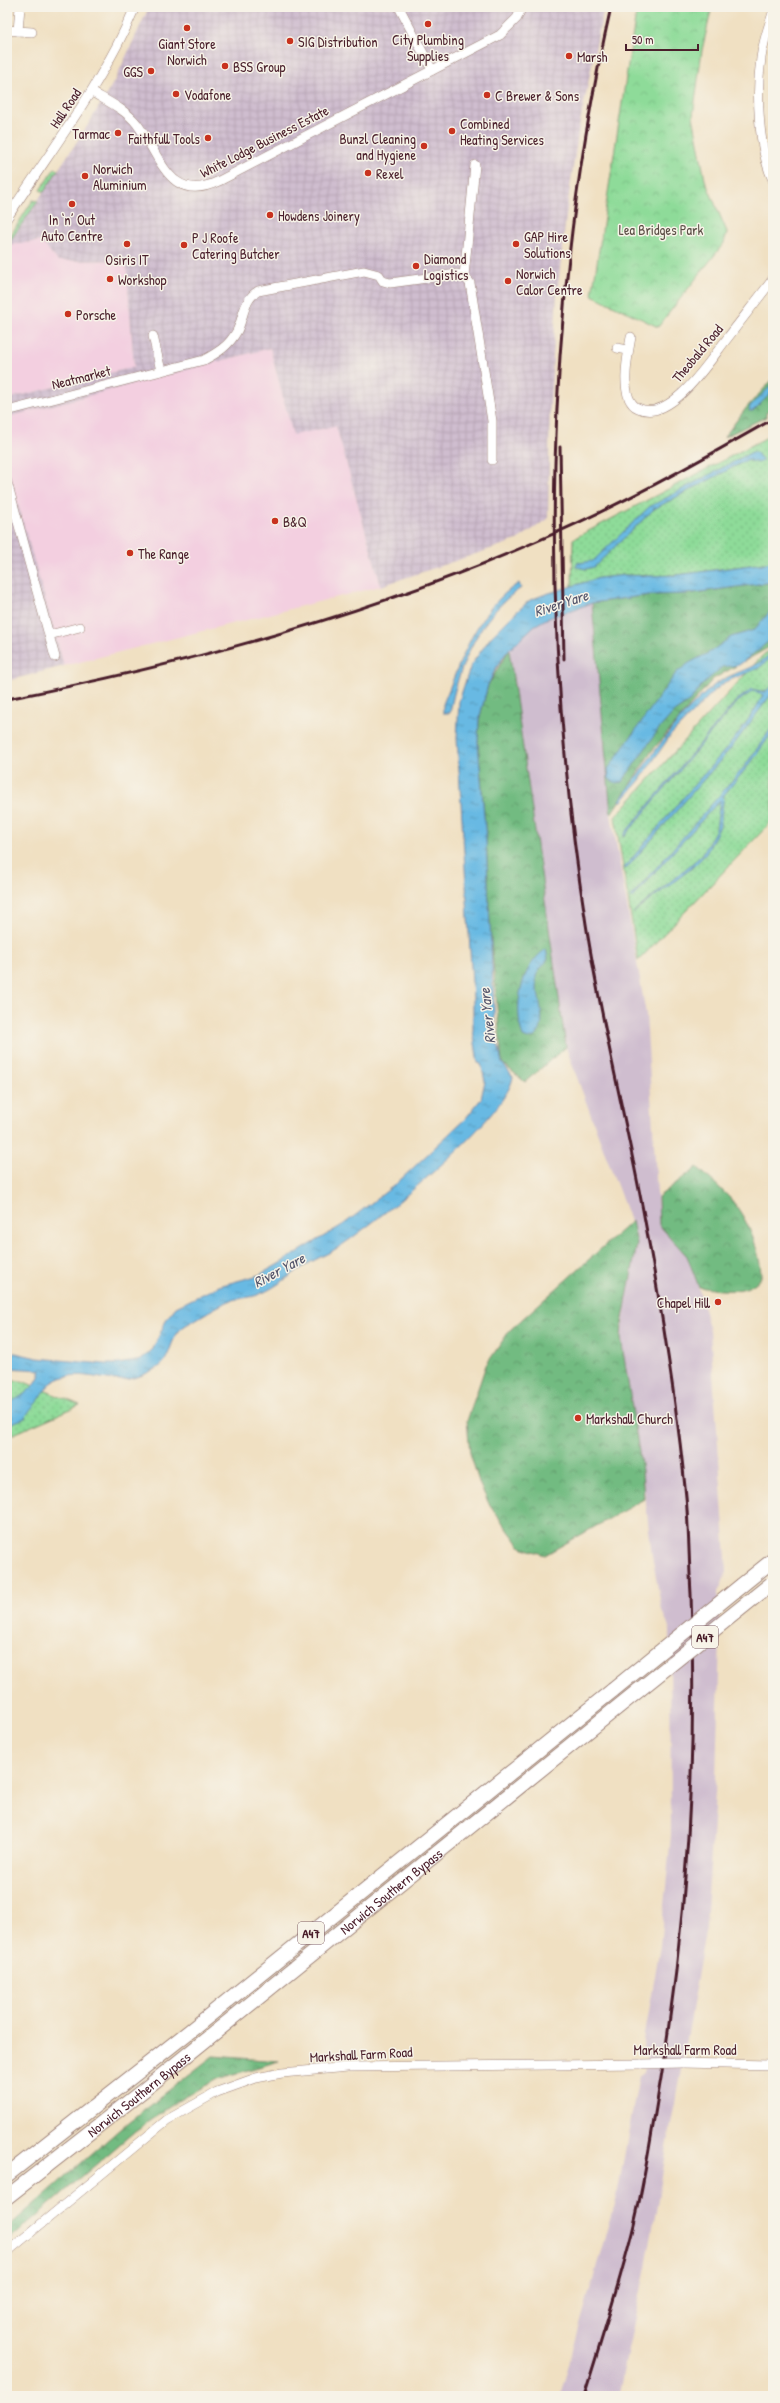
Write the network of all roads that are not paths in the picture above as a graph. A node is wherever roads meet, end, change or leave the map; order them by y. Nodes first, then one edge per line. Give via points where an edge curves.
1 (20, 7) edge
2 (134, 7) edge
3 (399, 7) edge
4 (522, 7) edge
5 (773, 13) edge
6 (7, 30) edge
7 (18, 31) junction
8 (32, 32) dead end
9 (432, 70) junction
10 (92, 92) junction
11 (475, 165) dead end
12 (773, 180) edge
13 (7, 218) edge
14 (464, 276) junction
15 (773, 279) edge
16 (153, 336) dead end
17 (631, 336) dead end
18 (617, 348) dead end
19 (628, 350) junction
20 (161, 371) junction
21 (7, 411) edge
22 (492, 460) dead end
23 (7, 482) edge
24 (16, 516) junction
25 (7, 519) edge
26 (80, 627) dead end
27 (49, 635) junction
28 (55, 657) dead end
29 (773, 1560) edge
30 (772, 1583) edge
31 (190, 2031) junction
32 (773, 2065) edge
33 (145, 2089) junction
34 (7, 2164) edge
35 (7, 2175) edge
36 (7, 2197) edge
37 (7, 2206) edge
38 (7, 2252) edge

1 - 7 street
2 - 10 street, Hall Road via 116,50
3 - 9 street
4 - 9 street, White Lodge Business Estate via 517,18 500,35
5 - 12 street via 761,57 759,110 763,144
6 - 7 street
7 - 8 street
9 - 10 street, White Lodge Business Estate via 219,181 197,189 177,184 136,123
10 - 13 street, Hall Road
11 - 14 street
14 - 20 street, Neatmarket via 448,274 390,283 383,281 379,274 364,271 258,291 249,296 236,332 220,352 204,360
14 - 22 street via 470,284 492,420
15 - 19 street, Theobald Road via 694,382 670,403 656,410 646,411 632,405 626,383
16 - 20 street
17 - 19 street, Theobald Road
18 - 19 street
20 - 21 street, Neatmarket
23 - 24 street
24 - 25 street
24 - 27 street
26 - 27 street
27 - 28 street
29 - 31 highway, Norwich Southern Bypass / A47, bridge
30 - 33 highway, Norwich Southern Bypass / A47, bridge
31 - 34 highway, A47
31 - 35 highway, Norwich Southern Bypass / A47
32 - 38 street, Markshall Farm Road, bridge via 682,2063 348,2067 256,2078 210,2095 167,2120
33 - 36 highway, Norwich Southern Bypass / A47
33 - 37 highway, A47

